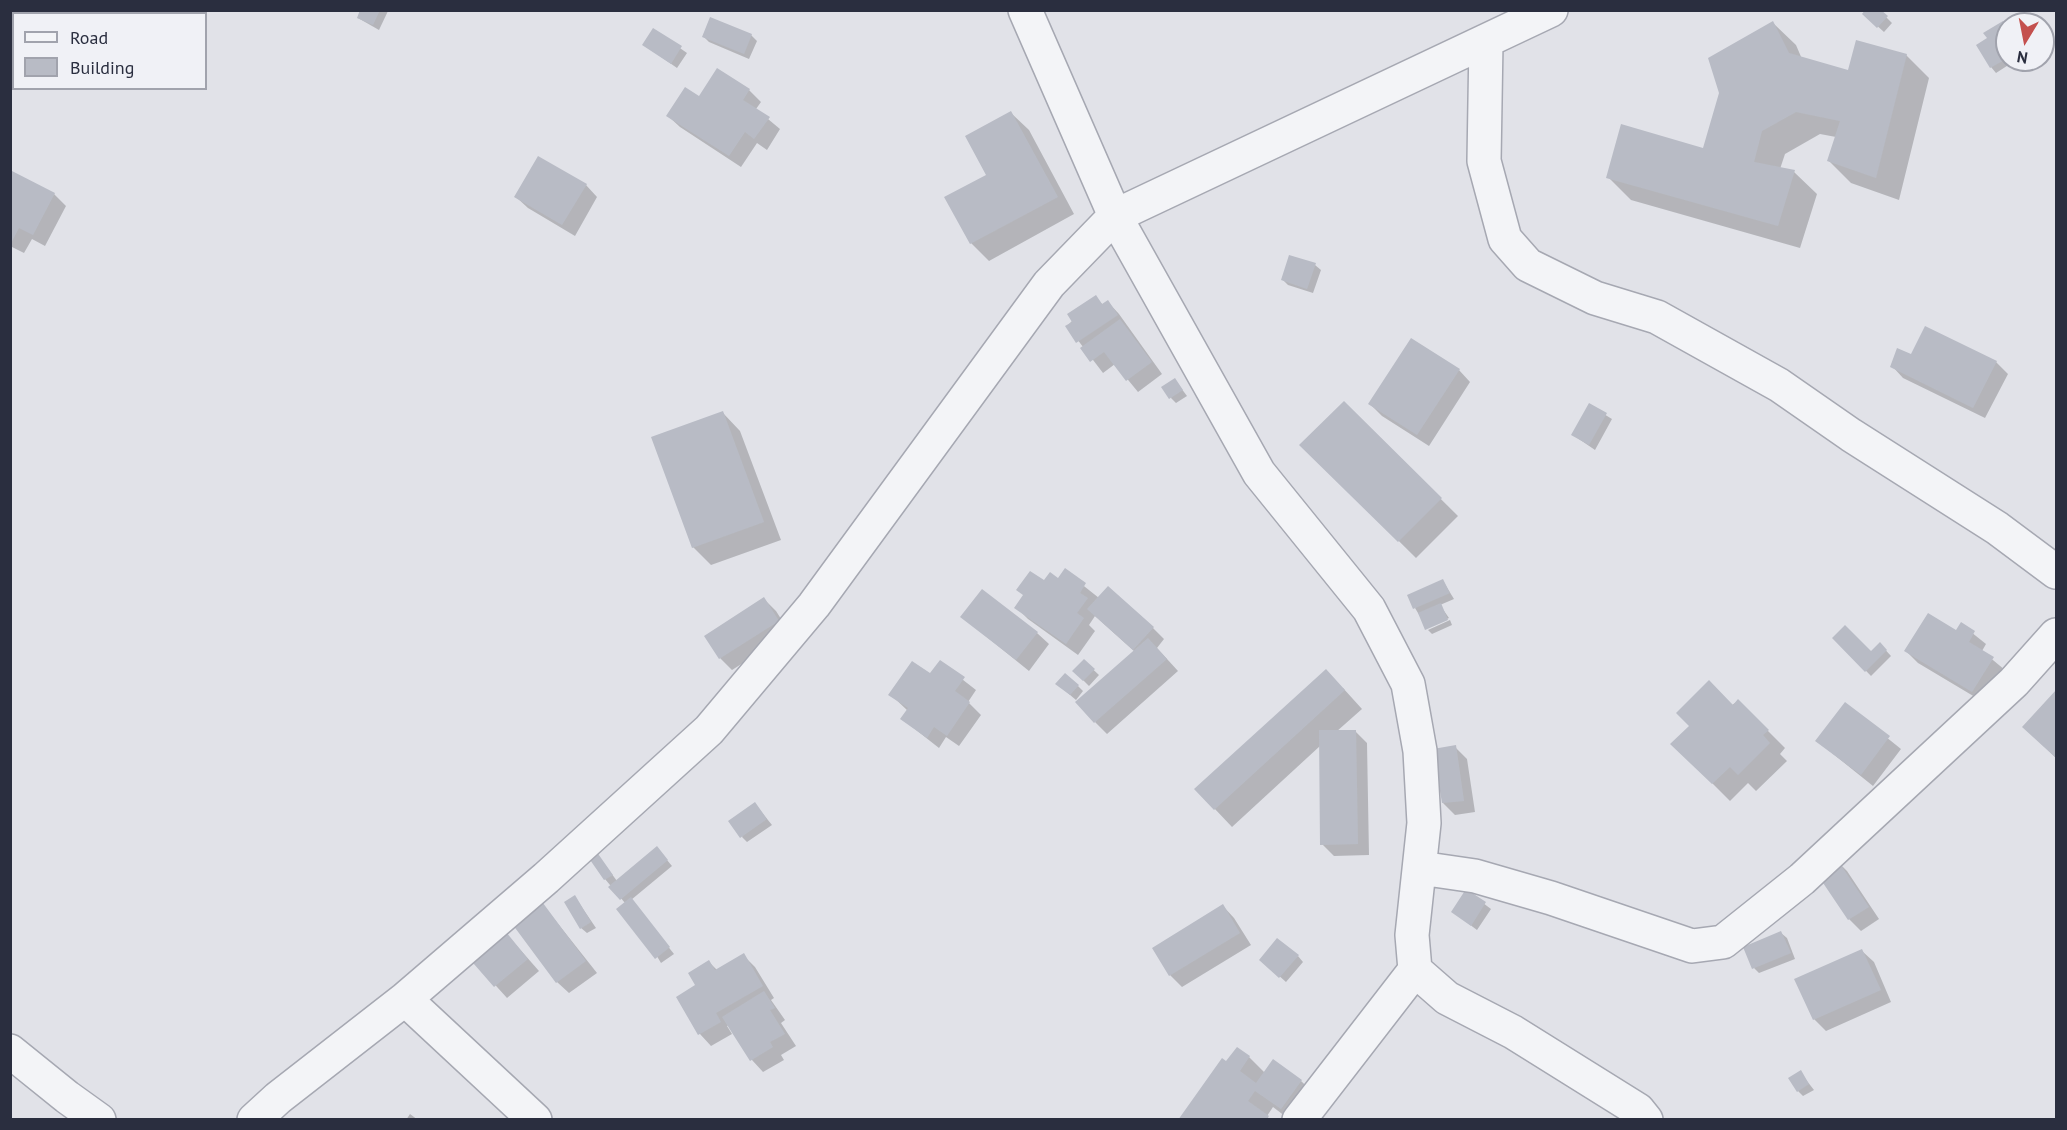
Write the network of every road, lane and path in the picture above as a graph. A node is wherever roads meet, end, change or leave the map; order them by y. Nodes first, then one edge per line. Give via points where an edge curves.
1 (1025, 10) edge
2 (1551, 10) edge
3 (1486, 42) junction
4 (1115, 216) junction
5 (2056, 572) edge
6 (2056, 635) edge
7 (1420, 868) junction
8 (1415, 970) junction
9 (405, 999) junction
10 (10, 1051) edge
11 (99, 1119) edge
12 (254, 1119) edge
13 (535, 1119) edge
14 (1299, 1119) edge
15 (1646, 1119) edge

1 - 4 street
2 - 3 street
3 - 4 street
3 - 5 street via 1485,161 1505,239 1528,265 1595,298 1657,317 1779,385 1997,528
4 - 7 street via 1259,473 1369,609 1408,684 1420,751 1424,823
4 - 9 street via 1049,284 814,605 709,730
6 - 7 street via 2014,681 1810,872 1723,942 1692,945 1486,879
7 - 8 street via 1412,935
8 - 14 street
8 - 15 street via 1447,998 1513,1032 1638,1110
9 - 12 street
9 - 13 street
10 - 11 street

